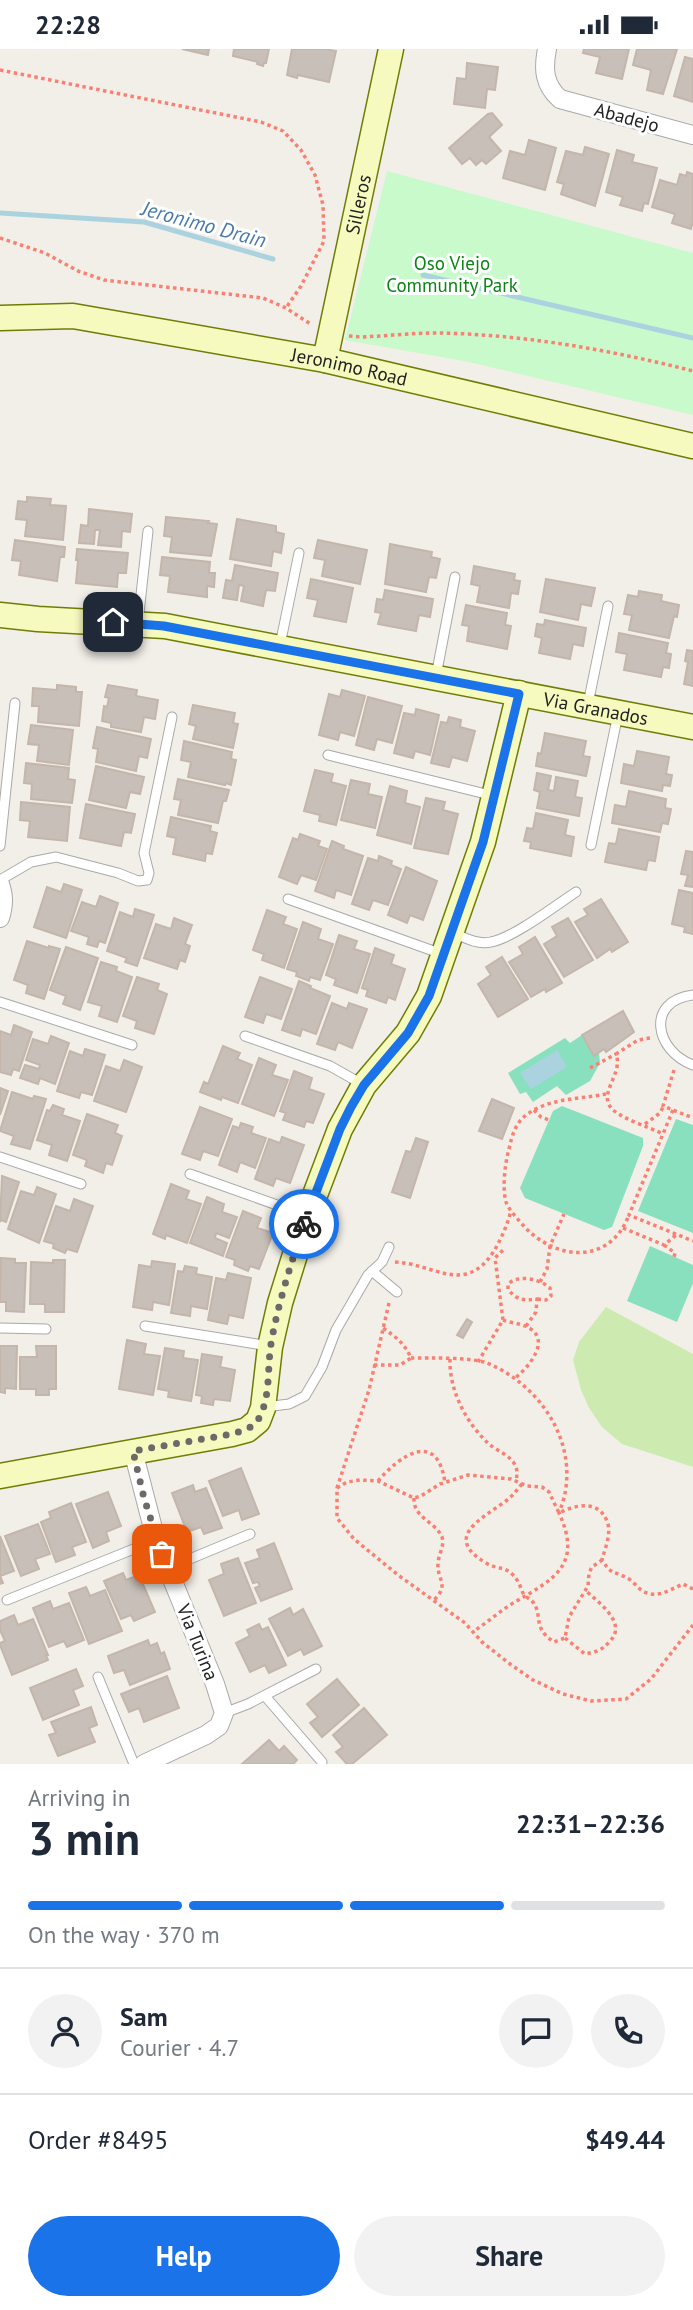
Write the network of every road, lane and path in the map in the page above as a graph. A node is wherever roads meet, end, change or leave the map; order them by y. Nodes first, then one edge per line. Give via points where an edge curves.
1 (391, 49) edge
2 (547, 49) edge
3 (0, 70) edge
4 (693, 135) edge
5 (0, 238) edge
6 (285, 308) junction
7 (0, 318) edge
8 (331, 333) junction
9 (325, 359) junction
10 (693, 372) edge
11 (693, 446) edge
12 (148, 531) dead end
13 (299, 553) dead end
14 (455, 577) dead end
15 (608, 606) dead end
16 (0, 615) edge
17 (138, 623) junction
18 (280, 647) junction
19 (436, 678) junction
20 (519, 694) junction
21 (15, 703) dead end
22 (587, 706) junction
23 (618, 713) junction
24 (172, 717) dead end
25 (693, 727) edge
26 (328, 755) dead end
27 (496, 797) junction
28 (591, 845) dead end
29 (0, 846) edge
30 (0, 882) edge
31 (576, 892) dead end
32 (288, 899) dead end
33 (0, 918) edge
34 (448, 943) junction
35 (693, 995) edge
36 (0, 1002) edge
37 (245, 1036) dead end
38 (650, 1038) dead end
39 (132, 1045) dead end
40 (616, 1054) junction
41 (693, 1065) edge
42 (590, 1068) dead end
43 (364, 1085) junction
44 (606, 1094) junction
45 (663, 1106) dead end
46 (534, 1110) junction
47 (693, 1118) edge
48 (549, 1121) dead end
49 (645, 1124) junction
50 (663, 1134) junction
51 (0, 1157) edge
52 (190, 1174) dead end
53 (81, 1184) dead end
54 (510, 1210) junction
55 (564, 1213) dead end
56 (629, 1215) junction
57 (307, 1216) junction
58 (623, 1228) junction
59 (677, 1234) junction
60 (693, 1241) edge
61 (664, 1245) junction
62 (550, 1246) junction
63 (389, 1247) dead end
64 (505, 1248) dead end
65 (674, 1257) dead end
66 (382, 1262) junction
67 (372, 1271) junction
68 (540, 1282) junction
69 (394, 1289) joint
70 (537, 1299) junction
71 (503, 1320) junction
72 (145, 1326) dead end
73 (526, 1326) junction
74 (0, 1328) edge
75 (383, 1328) junction
76 (46, 1329) dead end
77 (271, 1347) junction
78 (411, 1358) junction
79 (450, 1359) junction
80 (478, 1361) junction
81 (374, 1365) junction
82 (514, 1379) junction
83 (263, 1408) junction
84 (133, 1451) junction
85 (0, 1476) edge
86 (378, 1481) junction
87 (516, 1481) junction
88 (445, 1483) junction
89 (522, 1484) junction
90 (337, 1488) junction
91 (414, 1498) junction
92 (559, 1513) junction
93 (250, 1534) dead end
94 (156, 1540) junction
95 (602, 1559) junction
96 (168, 1568) junction
97 (693, 1589) edge
98 (585, 1590) junction
99 (525, 1597) junction
100 (7, 1600) dead end
101 (434, 1600) junction
102 (693, 1625) edge
103 (474, 1631) junction
104 (565, 1638) junction
105 (316, 1669) dead end
106 (98, 1677) dead end
107 (265, 1696) junction
108 (224, 1713) junction
109 (322, 1762) dead end
110 (134, 1764) edge
111 (144, 1764) edge

1 - 8 street, Silleros
2 - 4 street, Abadejo via 546,76 560,99
3 - 6 path via 261,122 283,131 315,175 323,205 324,241
5 - 6 path via 104,280 263,298
6 - 8 path
7 - 9 street, Jeronimo Road via 73,317
8 - 9 street, Silleros
8 - 10 path via 361,338 435,333 517,338
9 - 11 street, Jeronimo Road
12 - 17 lane
13 - 18 lane
14 - 19 lane
15 - 22 lane
16 - 17 street, Via Granados
17 - 18 street, Via Granados
18 - 19 street, Via Granados
19 - 20 street, Via Granados
20 - 22 street, Via Granados
20 - 27 street
21 - 29 lane
22 - 23 street, Via Granados
23 - 25 street, Via Granados
23 - 28 lane
24 - 30 lane via 144,853 147,880 56,856 31,862
26 - 27 lane
27 - 34 street
30 - 33 street
31 - 34 lane via 492,942
32 - 34 lane
34 - 43 street via 429,996 408,1033
35 - 41 lane via 667,1006 660,1029 662,1040 681,1060
36 - 39 lane
37 - 43 lane via 330,1066
38 - 40 path
40 - 42 path
40 - 44 path via 618,1068
43 - 57 street via 340,1129
44 - 46 path
44 - 49 path via 613,1110
45 - 49 path
46 - 48 path
46 - 54 path via 512,1136 505,1173
47 - 50 path via 673,1110
49 - 50 path
50 - 56 path
51 - 53 lane
52 - 57 lane
54 - 62 path via 528,1231
54 - 66 path via 500,1241 473,1273 463,1276 410,1263
55 - 62 path
56 - 58 path
56 - 59 path
57 - 77 street via 279,1303
58 - 61 path
58 - 62 path via 612,1241 590,1253
59 - 60 path
59 - 61 path
61 - 65 path via 676,1253
62 - 68 path
63 - 66 lane
64 - 71 path via 495,1258
66 - 67 lane
67 - 69 lane
67 - 83 lane via 336,1330 305,1396
68 - 70 path via 550,1288 551,1296
68 - 70 path via 514,1279 508,1284 514,1297
69 - 75 path
70 - 73 path via 537,1312
71 - 73 path
71 - 80 path
72 - 77 lane
73 - 82 path via 537,1335 539,1346 533,1360
74 - 76 lane
75 - 78 path via 407,1348
75 - 81 path
77 - 83 street
78 - 79 path
78 - 81 path via 400,1365
79 - 80 path
79 - 87 path via 461,1405 489,1443 515,1464
80 - 82 path
81 - 90 path
82 - 92 path via 541,1401 565,1451 567,1486
83 - 84 street via 258,1421 247,1430
84 - 85 street
84 - 94 street, Via Turina
86 - 88 path via 408,1456 429,1450 443,1468
86 - 90 path via 347,1482
86 - 91 path
87 - 88 path via 468,1475
87 - 89 path
88 - 91 path
89 - 92 path via 549,1492
89 - 99 path via 472,1525 464,1540 481,1560 510,1572
90 - 101 path via 337,1518 354,1539
91 - 101 path via 417,1512 442,1538 438,1566 442,1586
92 - 95 path via 580,1504 599,1512 607,1521 608,1536
92 - 99 path via 566,1528 564,1563 557,1575
93 - 96 lane
94 - 96 street, Via Turina
94 - 100 lane
95 - 97 path via 612,1573 652,1595 683,1584
95 - 98 path via 592,1567
96 - 108 street, Via Turina
98 - 104 path via 569,1617
98 - 104 path via 610,1614 614,1638 601,1650 585,1654
99 - 103 path
99 - 104 path via 532,1601 547,1638 554,1643
101 - 103 path
102 - 103 path via 635,1693 625,1699 591,1702 533,1680
105 - 107 lane
106 - 110 lane
107 - 108 lane
107 - 109 lane
108 - 111 street via 219,1726 206,1735

